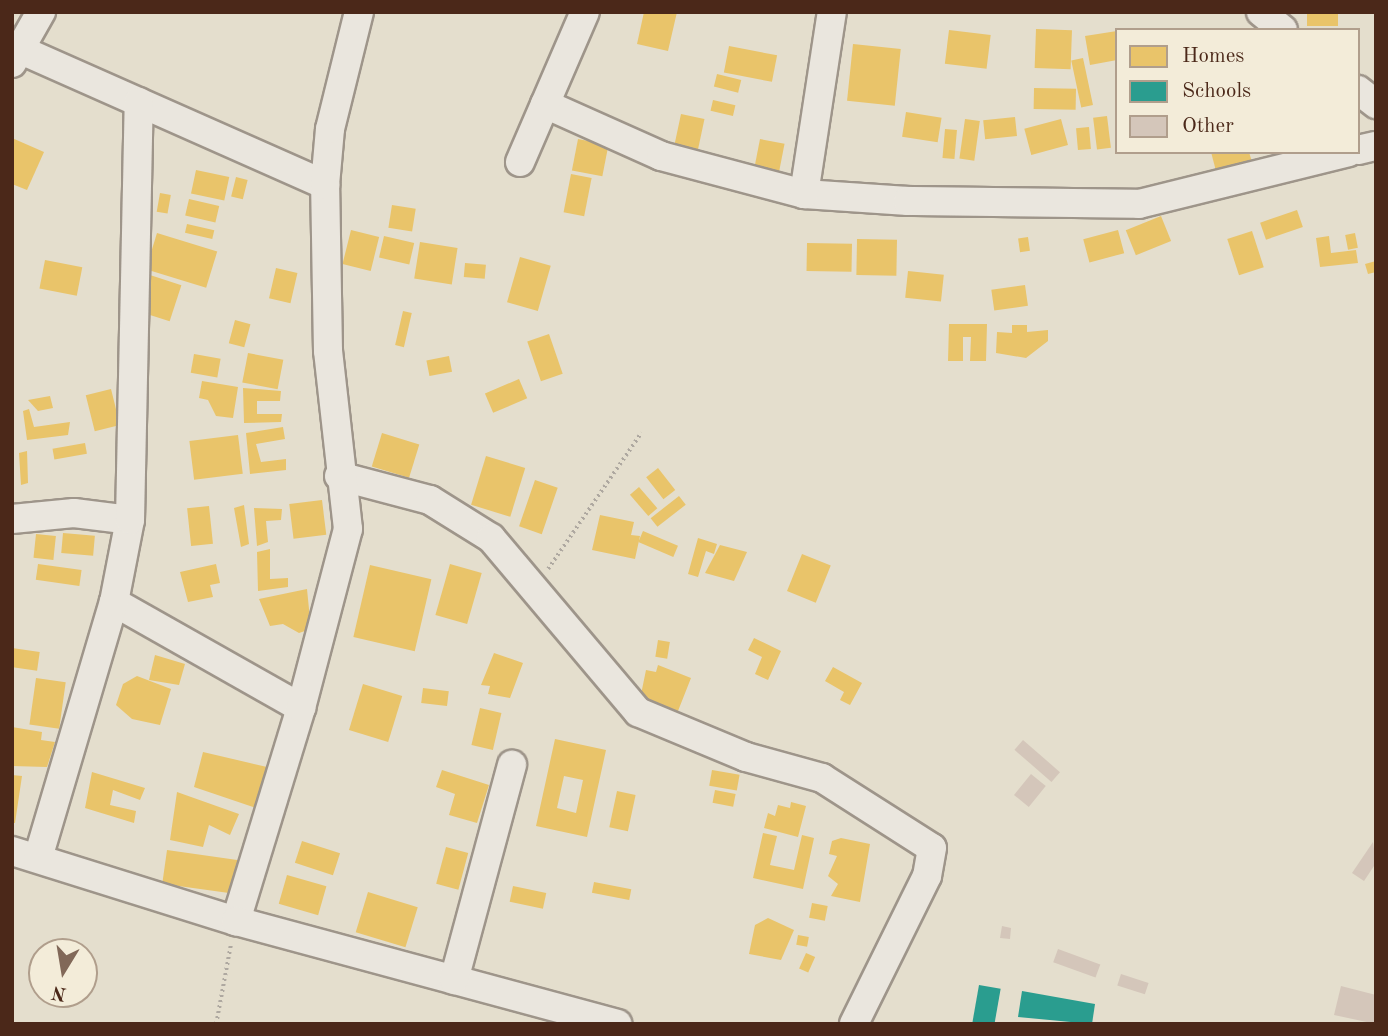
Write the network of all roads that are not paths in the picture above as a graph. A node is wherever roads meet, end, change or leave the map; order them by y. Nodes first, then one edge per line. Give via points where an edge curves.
1 (359, 12) edge
2 (585, 12) edge
3 (832, 12) edge
4 (1261, 12) edge
5 (36, 14) edge
6 (1281, 28) edge
7 (17, 57) edge
8 (1360, 92) edge
9 (139, 102) junction
10 (545, 104) junction
11 (1376, 104) edge
12 (1341, 154) edge
13 (520, 162) dead end
14 (325, 185) junction
15 (804, 194) junction
16 (339, 476) junction
17 (12, 519) edge
18 (130, 520) junction
19 (114, 602) junction
20 (301, 708) junction
21 (512, 765) dead end
22 (25, 854) edge
23 (236, 920) junction
24 (454, 980) junction
25 (617, 1024) edge
26 (855, 1024) edge

1 - 14 street via 330,129
2 - 10 street
3 - 15 street
4 - 6 street
5 - 7 street
7 - 9 street
8 - 11 street
9 - 14 street
9 - 18 street
10 - 13 street
10 - 15 street via 661,156
12 - 15 street via 1139,204
14 - 16 street via 328,351
16 - 20 street via 348,529
16 - 26 street via 430,500 491,538 638,712 746,757 822,778 932,848 926,876
17 - 18 street via 74,513
18 - 19 street
19 - 20 street
19 - 22 street
20 - 23 street
21 - 24 street
22 - 23 street
23 - 24 street
24 - 25 street

